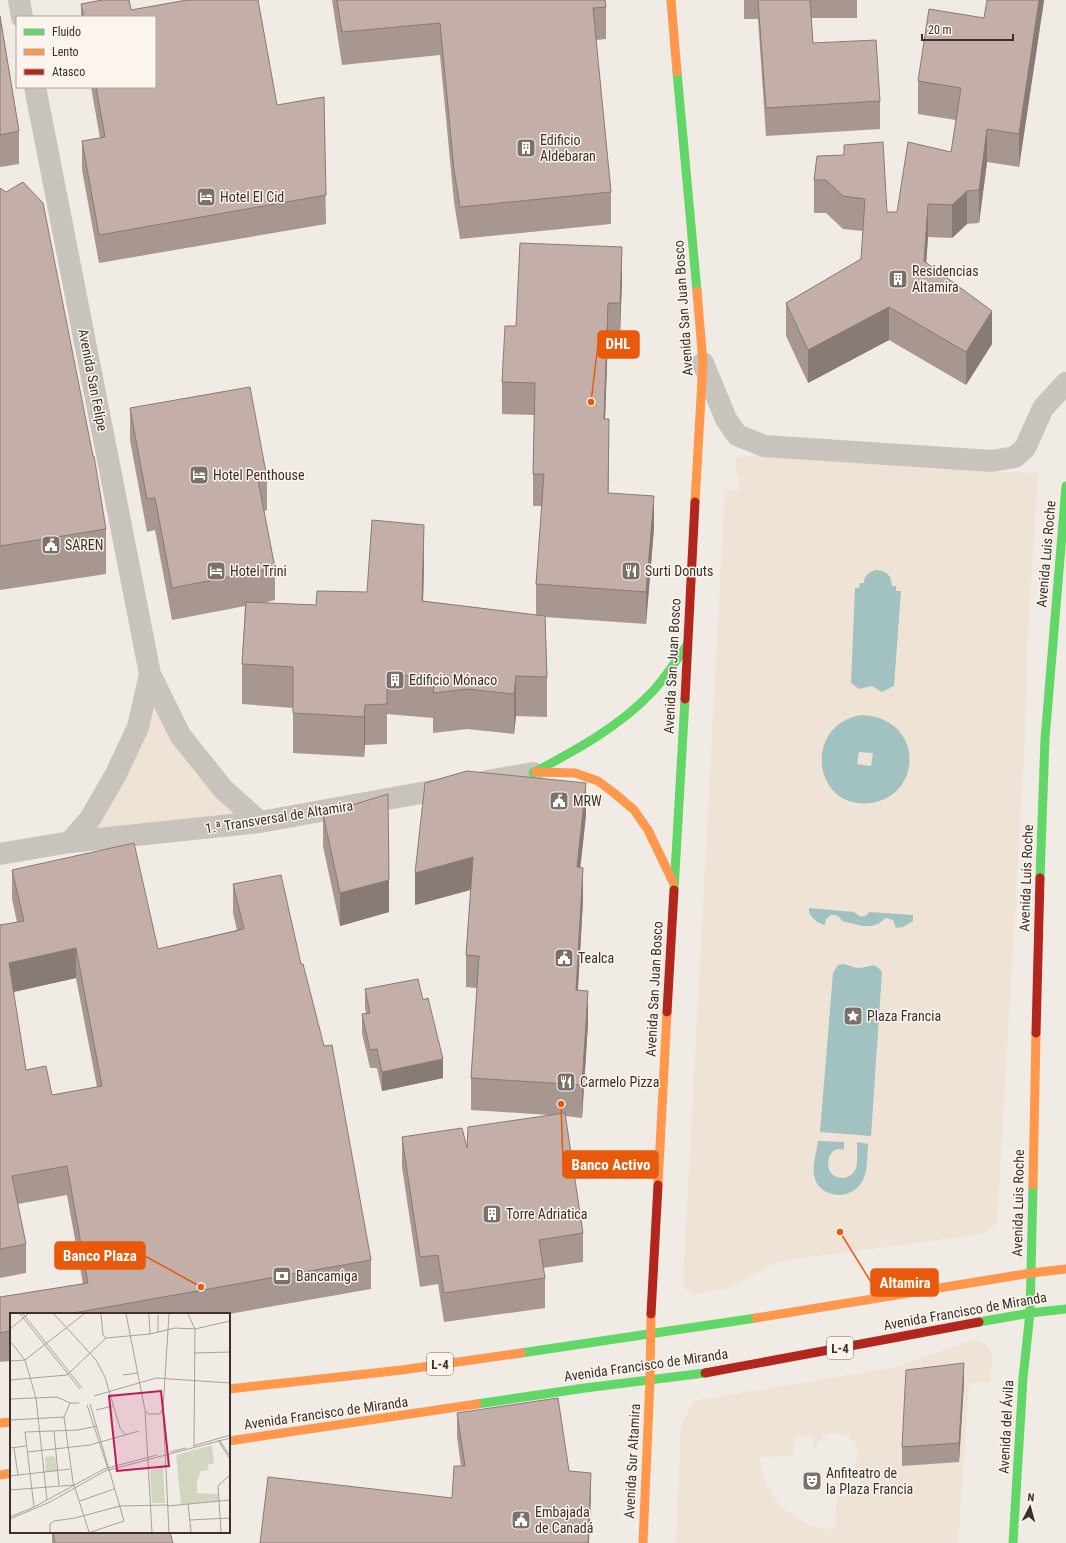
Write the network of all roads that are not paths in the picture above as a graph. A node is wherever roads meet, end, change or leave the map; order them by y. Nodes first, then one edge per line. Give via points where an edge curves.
1 (18, 0) edge
2 (671, 0) edge
3 (22, 16) edge
4 (35, 88) edge
5 (57, 200) junction
6 (36, 203) edge
7 (703, 363) junction
8 (1066, 383) edge
9 (1066, 486) edge
10 (687, 645) junction
11 (150, 674) junction
12 (533, 772) junction
13 (260, 822) junction
14 (70, 842) junction
15 (0, 854) edge
16 (674, 883) junction
17 (1066, 1269) edge
18 (1031, 1273) junction
19 (1066, 1309) edge
20 (1030, 1313) junction
21 (650, 1334) junction
22 (650, 1380) junction
23 (230, 1389) edge
24 (10, 1422) edge
25 (0, 1423) edge
26 (230, 1441) edge
27 (10, 1473) edge
28 (0, 1475) edge
29 (643, 1543) edge
30 (1013, 1543) edge

1 - 3 street
2 - 7 main road, Avenida San Juan Bosco
4 - 5 street, Avenida San Felipe
5 - 6 street
5 - 11 street, Avenida San Felipe
7 - 8 street via 733,430 737,435 764,446 992,461 1015,457 1025,448 1043,408
7 - 10 main road, Avenida San Juan Bosco
9 - 18 main road, Avenida Luis Roche via 1045,739
10 - 12 main road via 653,692 617,725 575,751
10 - 16 main road, Avenida San Juan Bosco
11 - 13 street, Avenida San Felipe via 180,735 223,789
11 - 14 street, Avenida San Felipe via 138,727 116,774 90,819
12 - 13 street, 1.ª Transversal de Altamira
12 - 16 main road via 575,773 598,781 614,793 634,810 648,830
13 - 14 street, 1.ª Transversal de Altamira
14 - 15 street, 1.ª Transversal de Altamira
16 - 21 main road, Avenida San Juan Bosco
17 - 18 main road, Avenida Francisco de Miranda / L-4
18 - 20 main road, Avenida Luis Roche
18 - 21 main road, Avenida Francisco de Miranda / L-4
19 - 20 main road, Avenida Francisco de Miranda / L-4
20 - 22 main road, Avenida Francisco de Miranda / L-4 via 697,1374
20 - 30 main road, Avenida del Ávila via 1023,1378
21 - 22 main road, Avenida San Juan Bosco
21 - 23 main road, Avenida Francisco de Miranda / L-4 via 402,1370
22 - 26 main road, Avenida Francisco de Miranda / L-4
22 - 29 main road, Avenida Sur Altamira
24 - 25 main road
27 - 28 main road

